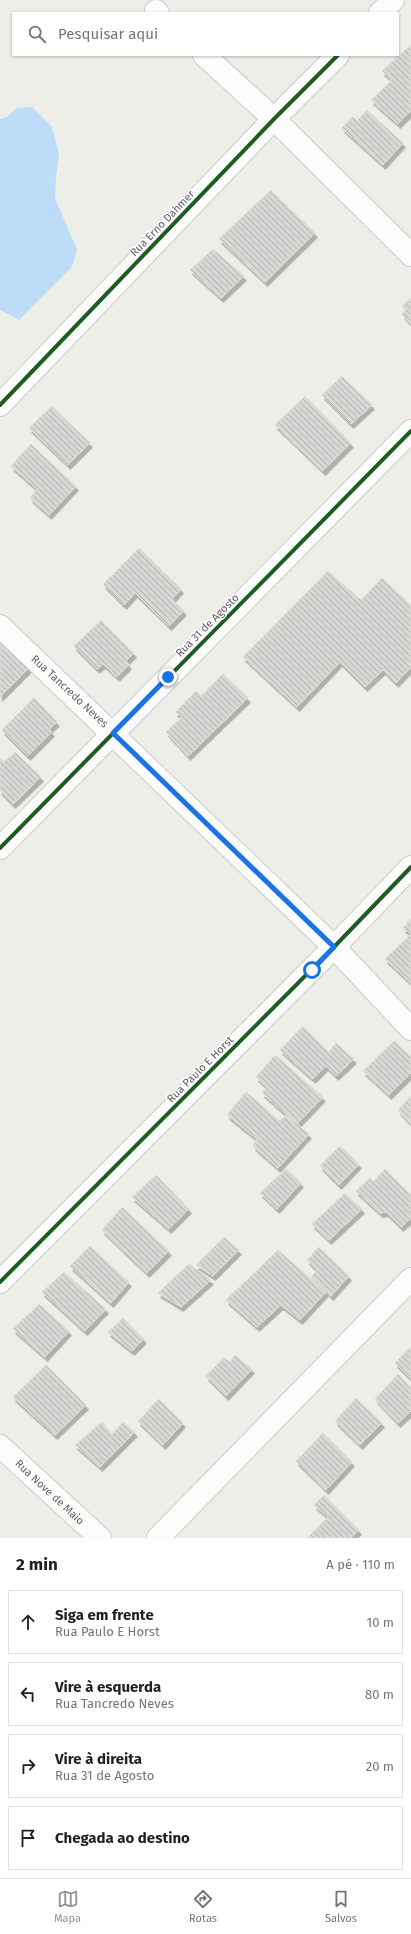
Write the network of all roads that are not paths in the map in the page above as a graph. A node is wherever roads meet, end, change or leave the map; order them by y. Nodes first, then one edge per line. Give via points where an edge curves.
1 (393, 0) edge
2 (381, 12) edge
3 (205, 56) edge
4 (337, 56) edge
5 (274, 119) junction
6 (411, 255) edge
7 (0, 405) edge
8 (411, 431) edge
9 (0, 626) edge
10 (113, 733) junction
11 (0, 848) edge
12 (411, 867) edge
13 (334, 947) junction
14 (411, 1028) edge
15 (411, 1279) edge
16 (0, 1282) edge
17 (0, 1446) edge
18 (100, 1538) edge
19 (158, 1538) edge

1 - 2 street
3 - 5 street
4 - 5 street, Rua Erno Dahmer
5 - 6 street
5 - 7 street, Rua Erno Dahmer
8 - 10 street, Rua 31 de Agosto
9 - 10 street, Rua Tancredo Neves
10 - 11 street, Rua 31 de Agosto
10 - 13 street, Rua Tancredo Neves
12 - 13 street, Rua Paulo E Horst
13 - 14 street, Rua Tancredo Neves
13 - 16 street, Rua Paulo E Horst
15 - 19 street
17 - 18 street, Rua Nove de Maio

